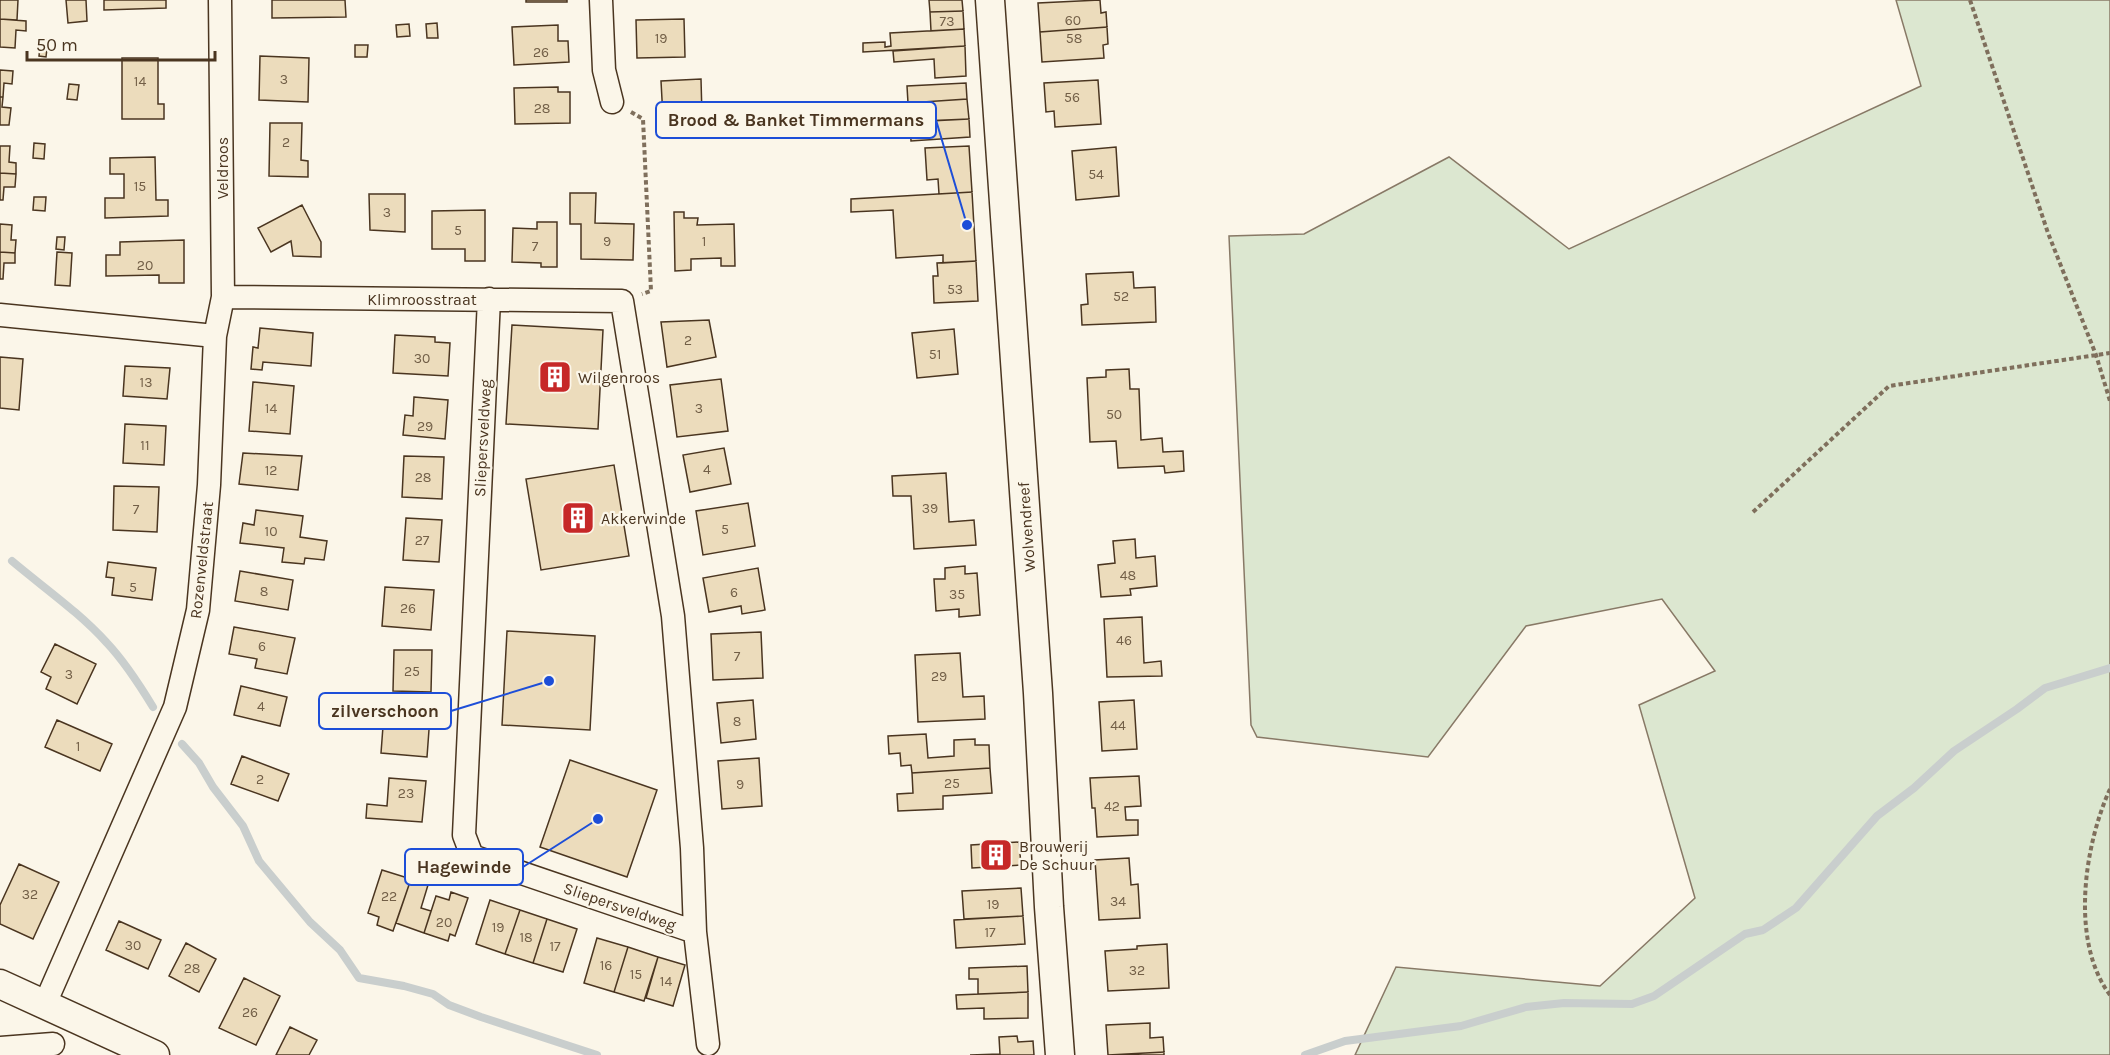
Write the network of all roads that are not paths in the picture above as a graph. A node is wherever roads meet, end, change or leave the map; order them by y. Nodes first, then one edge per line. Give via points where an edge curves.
1 (220, 0) edge
2 (601, 0) edge
3 (990, 0) edge
4 (612, 102) road end
5 (223, 297) junction
6 (489, 299) junction
7 (622, 301) joint
8 (0, 315) edge
9 (215, 336) junction
10 (695, 932) junction
11 (2, 991) edge
12 (44, 1006) junction
13 (53, 1044) dead end
14 (708, 1044) dead end
15 (0, 1048) edge
16 (154, 1055) edge
17 (1060, 1055) edge

1 - 5 street, Veldroos
2 - 4 street via 604,70
3 - 17 street, Wolvendreef
5 - 6 street, Klimroosstraat
5 - 9 street, Veldroos
6 - 7 street, Klimroosstraat
6 - 10 street, Sliepersveldweg via 464,835 472,856
7 - 10 street, Sliepersveldweg via 673,616
8 - 9 street
9 - 12 street, Rozenveldstraat via 209,485 198,610 175,707
10 - 14 street
11 - 12 street
12 - 16 street
13 - 15 street

